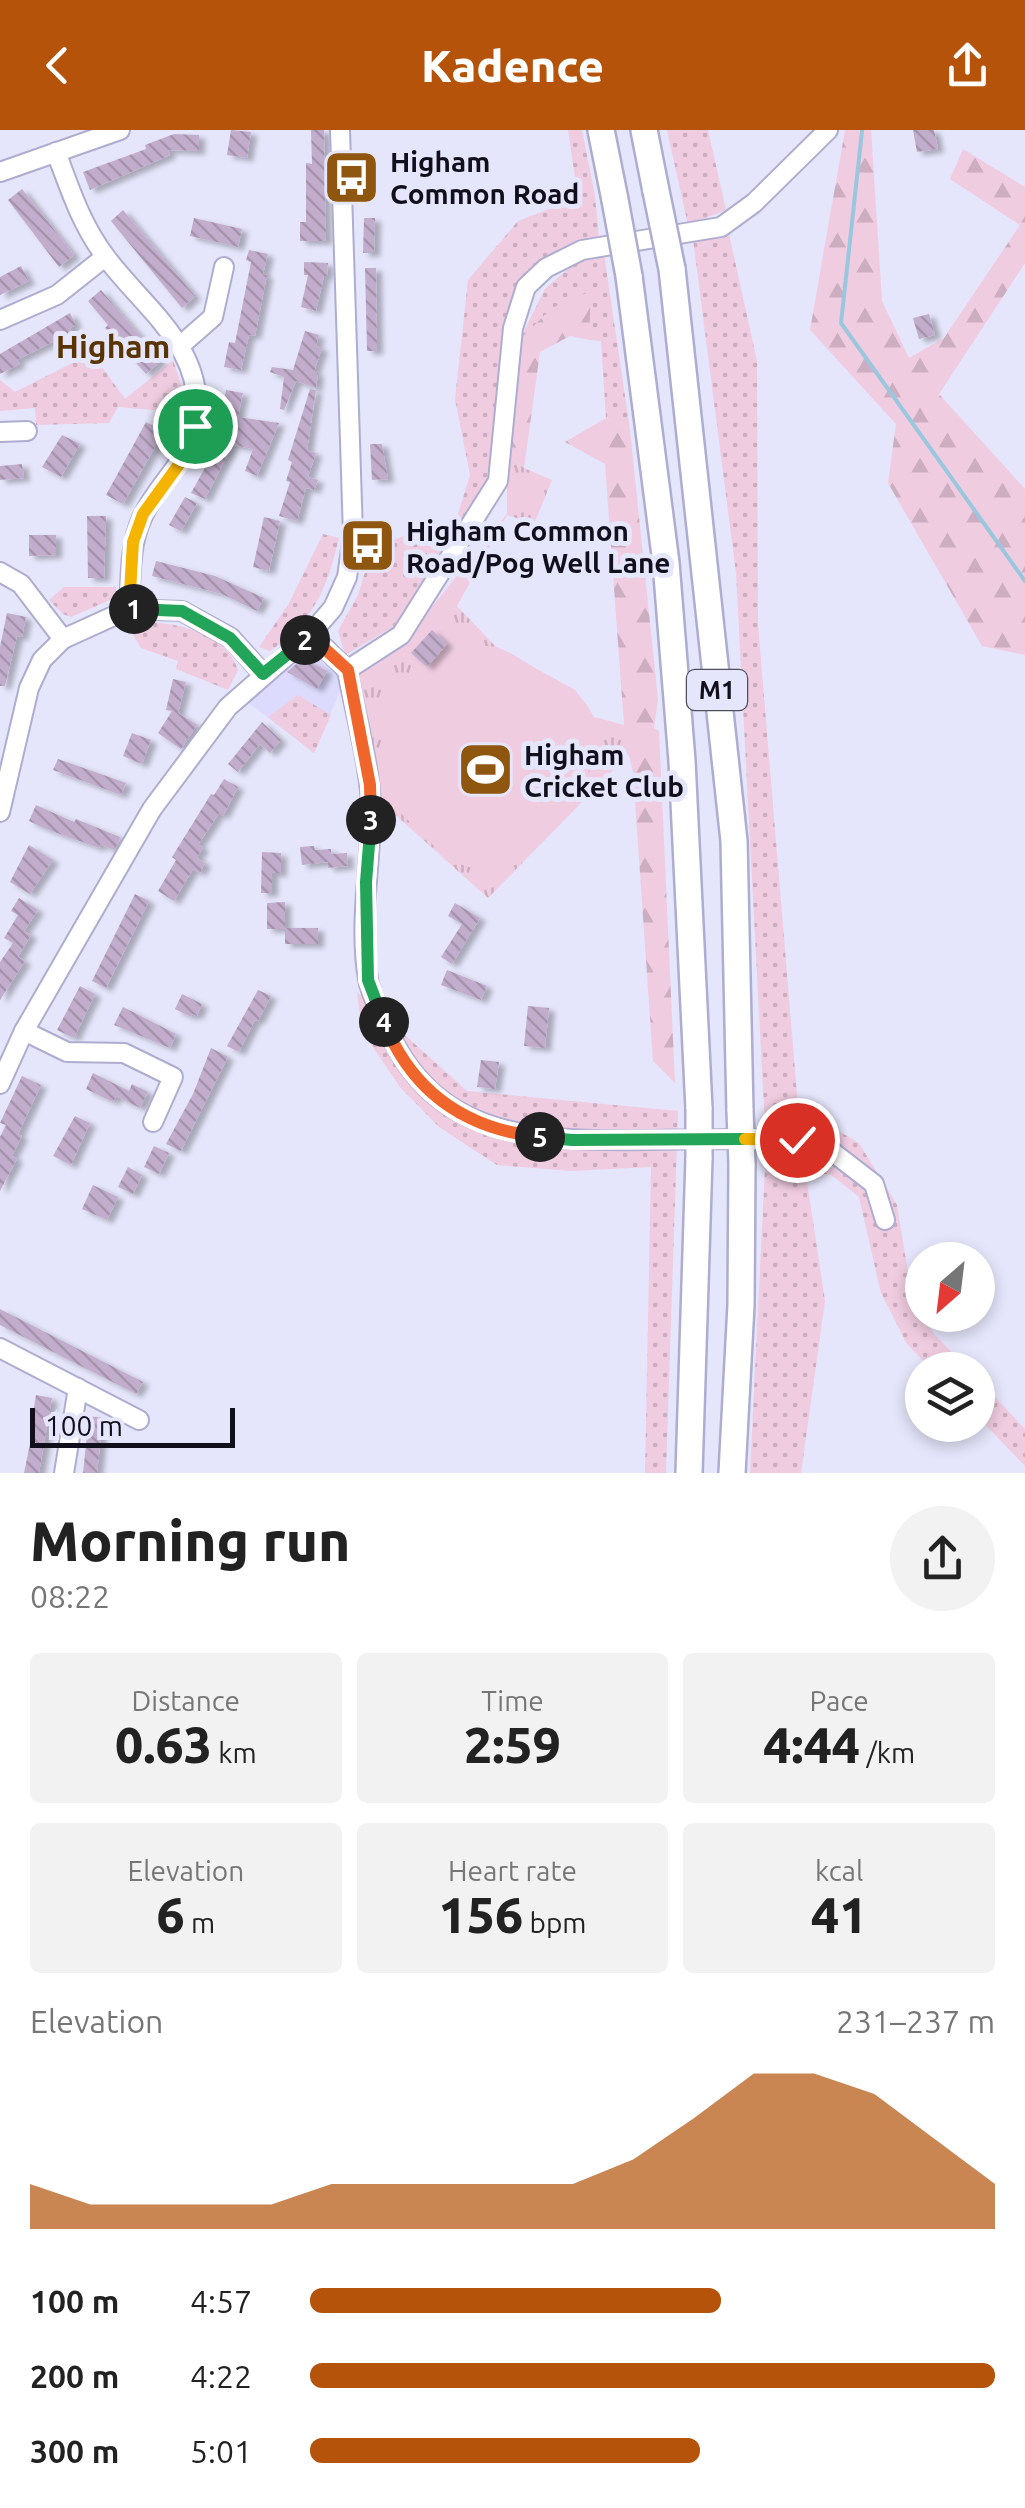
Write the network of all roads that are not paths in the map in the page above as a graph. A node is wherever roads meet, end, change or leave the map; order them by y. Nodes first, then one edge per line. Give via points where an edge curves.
1 (120, 130) edge
2 (340, 130) edge
3 (601, 130) edge
4 (644, 130) edge
5 (828, 130) edge
6 (56, 152) junction
7 (0, 172) edge
8 (105, 257) junction
9 (224, 267) dead end
10 (0, 320) edge
11 (182, 345) junction
12 (27, 431) dead end
13 (0, 432) edge
14 (0, 572) edge
15 (129, 609) junction
16 (307, 638) junction
17 (63, 640) junction
18 (348, 670) junction
19 (263, 674) junction
20 (0, 812) edge
21 (24, 1032) junction
22 (0, 1084) edge
23 (153, 1122) dead end
24 (886, 1220) dead end
25 (0, 1348) edge
26 (78, 1388) junction
27 (139, 1420) dead end
28 (64, 1473) edge
29 (689, 1473) edge
30 (732, 1473) edge

1 - 6 street
2 - 16 street via 353,536 333,608
3 - 29 highway, M1, bridge via 628,276 666,563 682,761 698,1109
4 - 30 highway, M1, bridge via 672,270 734,841 742,1305
5 - 18 street via 721,227 582,250 526,287 512,328 498,481 401,635
6 - 7 street
6 - 8 street via 80,217
8 - 10 street via 57,295
8 - 11 street
9 - 11 street via 213,317
11 - 15 street via 195,384 195,426 180,463 143,514 133,542
12 - 13 street
14 - 17 street via 21,584
15 - 17 street
15 - 19 street via 182,611 230,638
16 - 18 street
16 - 19 street
17 - 20 street via 42,660 29,688
18 - 24 street via 370,785 368,980 396,1051 432,1095 467,1118 514,1134 821,1142 874,1184
19 - 21 street via 228,706 152,809
21 - 22 street
21 - 23 street via 67,1052 124,1052 173,1077
25 - 26 street
26 - 27 street
26 - 28 street

